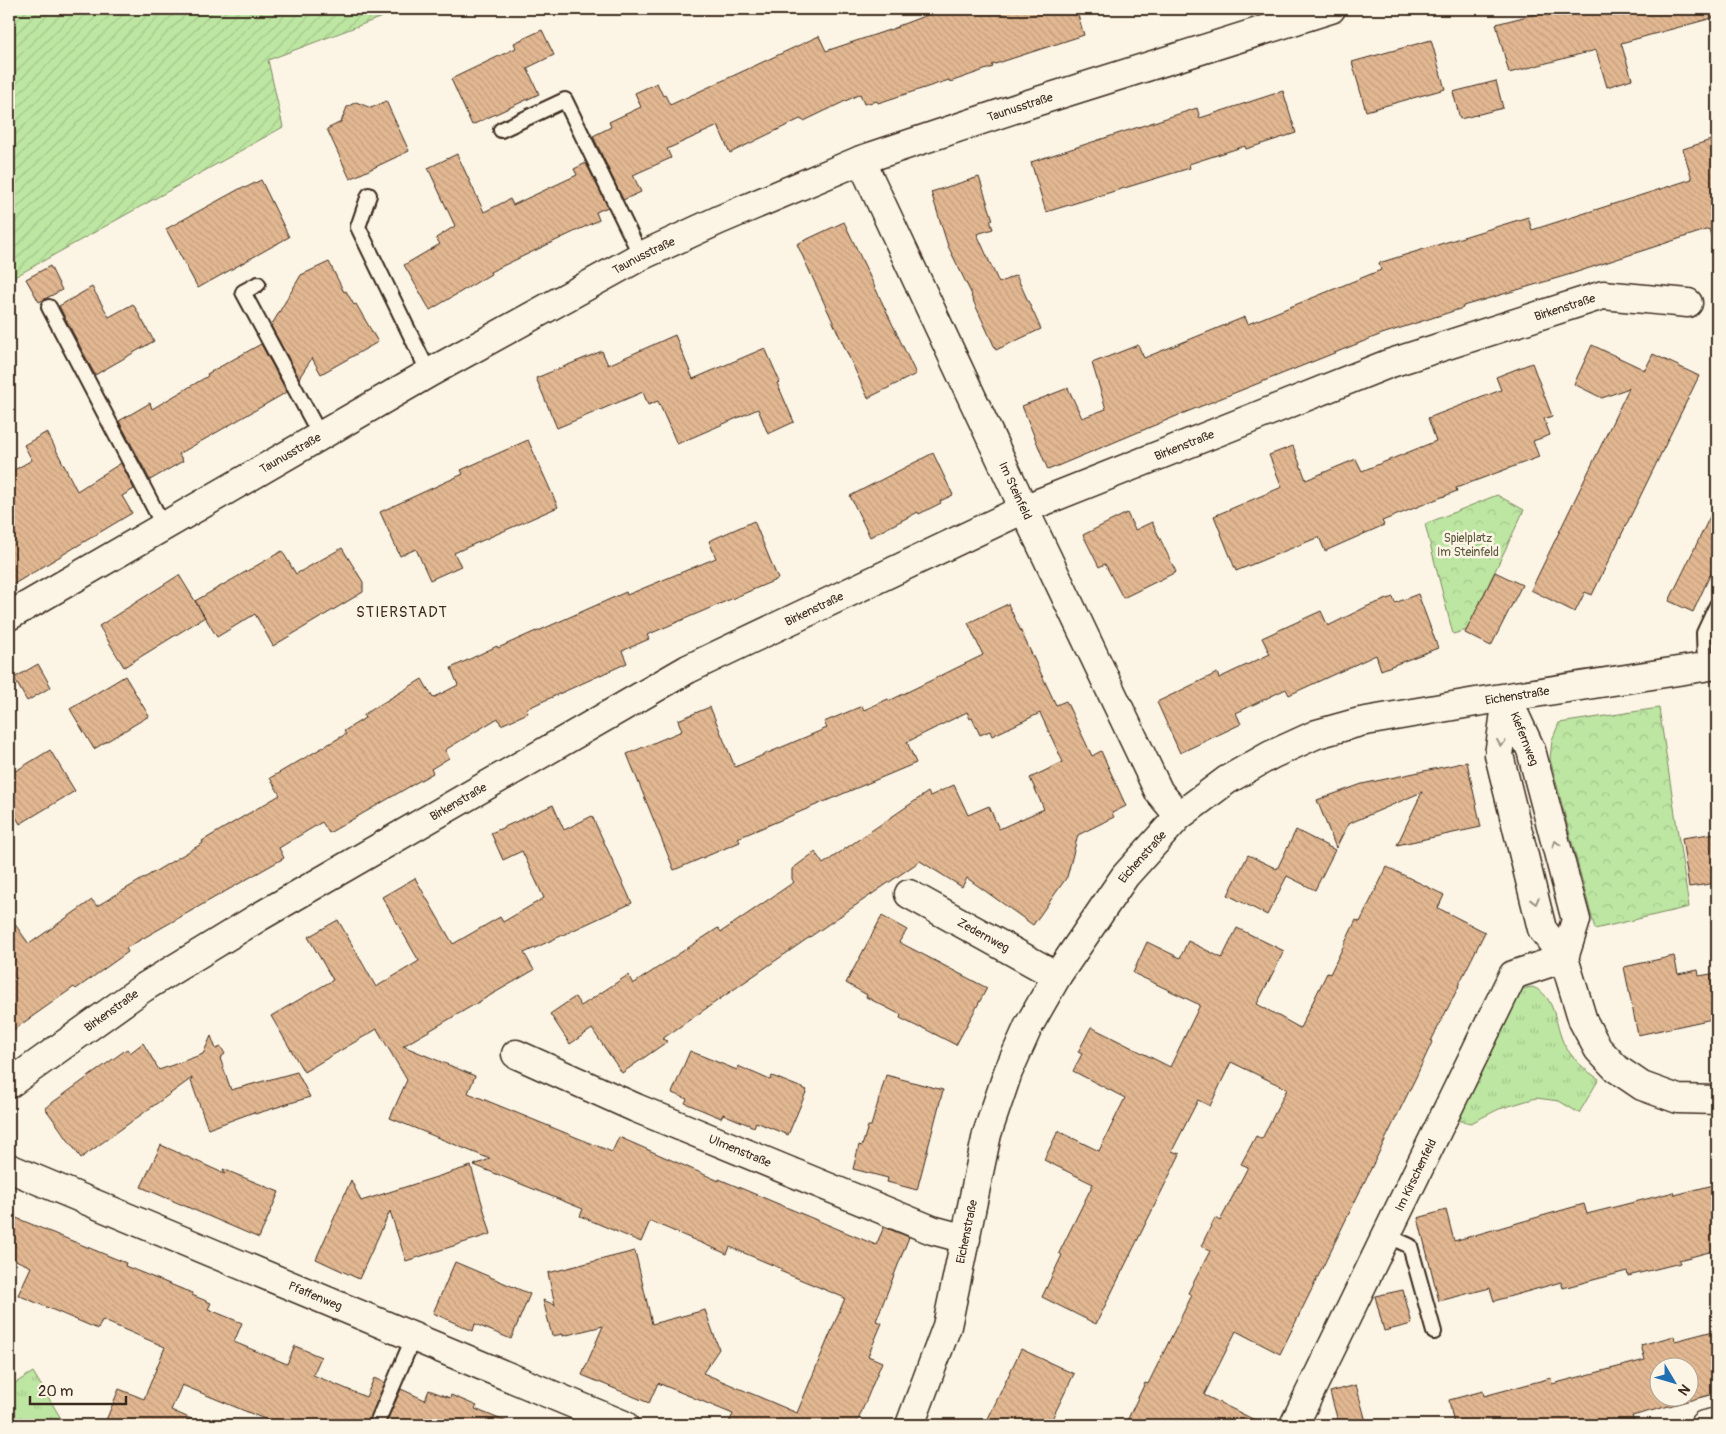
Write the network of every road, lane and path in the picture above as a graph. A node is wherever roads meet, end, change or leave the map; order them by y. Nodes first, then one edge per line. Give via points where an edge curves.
1 (1331, 9) edge
2 (501, 130) dead end
3 (861, 160) junction
4 (369, 195) dead end
5 (641, 256) junction
6 (258, 284) dead end
7 (1688, 303) dead end
8 (49, 307) dead end
9 (429, 373) junction
10 (320, 435) junction
11 (1024, 509) junction
12 (163, 525) junction
13 (1717, 605) edge
14 (9, 616) edge
15 (1711, 666) edge
16 (1507, 698) junction
17 (1179, 816) junction
18 (909, 894) dead end
19 (1564, 958) junction
20 (1057, 976) junction
21 (516, 1054) dead end
22 (9, 1084) edge
23 (1717, 1100) edge
24 (9, 1168) edge
25 (1386, 1235) junction
26 (966, 1239) junction
27 (1434, 1332) dead end
28 (414, 1336) junction
29 (1717, 1422) edge
30 (1298, 1424) edge
31 (376, 1425) edge
32 (624, 1425) edge
33 (910, 1425) edge
34 (1704, 1425) edge

1 - 3 street, Taunusstraße
2 - 5 lane via 565,100
3 - 5 street, Taunusstraße
3 - 11 street, Im Steinfeld
4 - 9 lane via 358,227
5 - 9 street, Taunusstraße
6 - 10 lane via 244,292
7 - 11 street, Birkenstraße via 1603,295 1388,364
8 - 12 lane
9 - 10 street, Taunusstraße
10 - 12 street, Taunusstraße
11 - 17 street, Im Steinfeld via 1158,792
11 - 22 street, Birkenstraße via 688,669 259,917 143,988
12 - 14 street, Taunusstraße
13 - 15 lane via 1704,633
15 - 16 street, Eichenstraße
16 - 17 street, Eichenstraße via 1360,722 1317,734 1227,780
16 - 19 street, Kiefernweg via 1531,750 1576,920
17 - 20 street, Eichenstraße via 1125,876
18 - 20 street, Zedernweg
19 - 23 street via 1583,1021 1598,1049 1617,1069 1642,1086 1678,1099
19 - 25 street, Im Kirschenfeld via 1513,975
20 - 26 street, Eichenstraße via 1008,1072 987,1134
21 - 26 street, Ulmenstraße via 636,1108 923,1227
24 - 28 street, Pfaffenweg
25 - 27 lane via 1410,1246
25 - 30 street, Im Kirschenfeld
26 - 33 street, Eichenstraße via 947,1326
28 - 31 lane
28 - 32 street, Pfaffenweg
29 - 34 street

